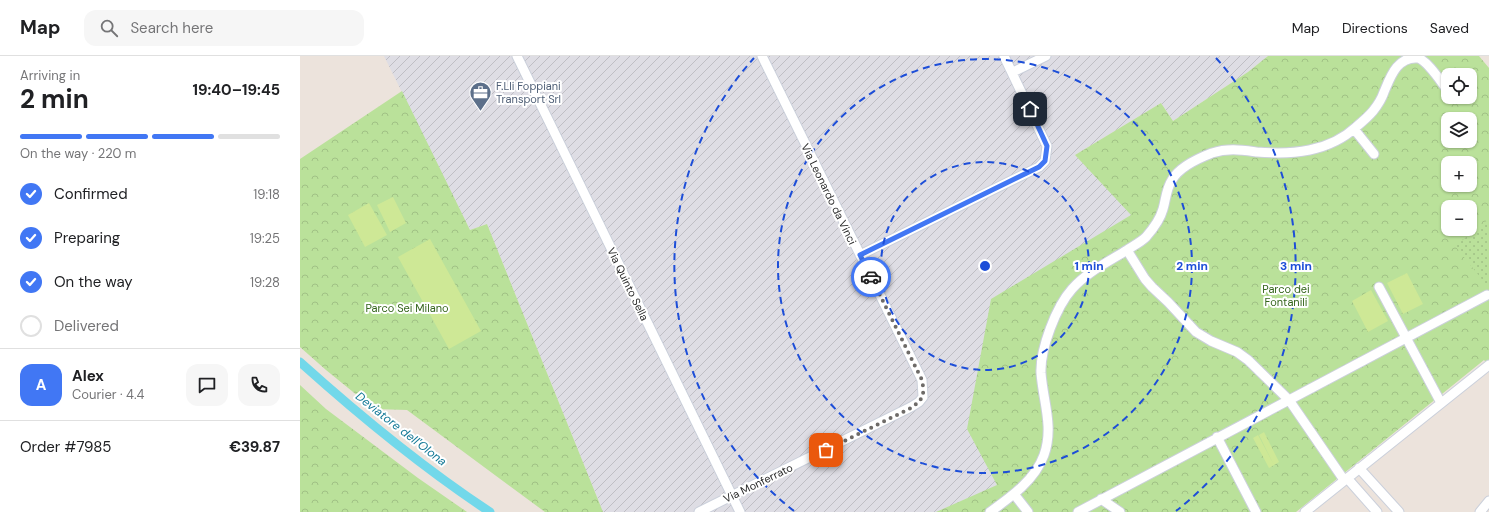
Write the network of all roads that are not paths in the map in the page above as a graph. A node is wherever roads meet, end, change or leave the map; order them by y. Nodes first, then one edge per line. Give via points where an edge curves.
1 (517, 56) edge
2 (762, 56) edge
3 (1004, 56) edge
4 (1046, 56) edge
5 (1012, 72) junction
6 (1441, 81) edge
7 (1354, 129) junction
8 (1374, 154) dead end
9 (1127, 250) junction
10 (860, 255) junction
11 (1379, 287) dead end
12 (1487, 295) dead end
13 (1405, 338) junction
14 (1489, 365) edge
15 (923, 397) joint
16 (1289, 400) junction
17 (1440, 403) junction
18 (1216, 437) junction
19 (1359, 468) junction
20 (1346, 479) junction
21 (1014, 494) junction
22 (732, 496) junction
23 (1101, 499) junction
24 (1489, 501) edge
25 (699, 512) edge
26 (740, 512) edge
27 (990, 512) edge
28 (1028, 512) edge
29 (1078, 512) edge
30 (1120, 512) edge
31 (1256, 512) edge
32 (1305, 512) edge
33 (1377, 512) edge
34 (1399, 512) edge
35 (1480, 512) edge

1 - 22 street, Via Quinto Sella
2 - 10 street, Via Leonardo da Vinci
3 - 5 street
4 - 5 street
5 - 10 street via 1047,146 1045,161 1039,167
6 - 7 street via 1426,63 1418,58 1408,58 1398,63 1373,111
7 - 8 street
7 - 9 street via 1334,143 1317,149 1279,153 1231,149 1212,153 1186,165 1172,178 1158,222 1144,239
9 - 16 street via 1145,279 1196,332 1243,356
9 - 21 street via 1087,274 1071,290 1058,309 1050,329 1041,372 1048,413 1048,437 1044,456 1033,475
10 - 15 street, Via Leonardo da Vinci via 922,380
11 - 13 street
12 - 13 street
13 - 16 street
13 - 17 street
14 - 17 street
15 - 22 street, Via Monferrato via 911,408
16 - 18 street
16 - 20 street
17 - 19 street
18 - 23 street
18 - 31 street
19 - 20 street
19 - 34 street
20 - 32 street
20 - 33 street
21 - 27 street
21 - 28 street
22 - 25 street, Via Monferrato
22 - 26 street, Via Quinto Sella
23 - 29 street
23 - 30 street
24 - 35 street

